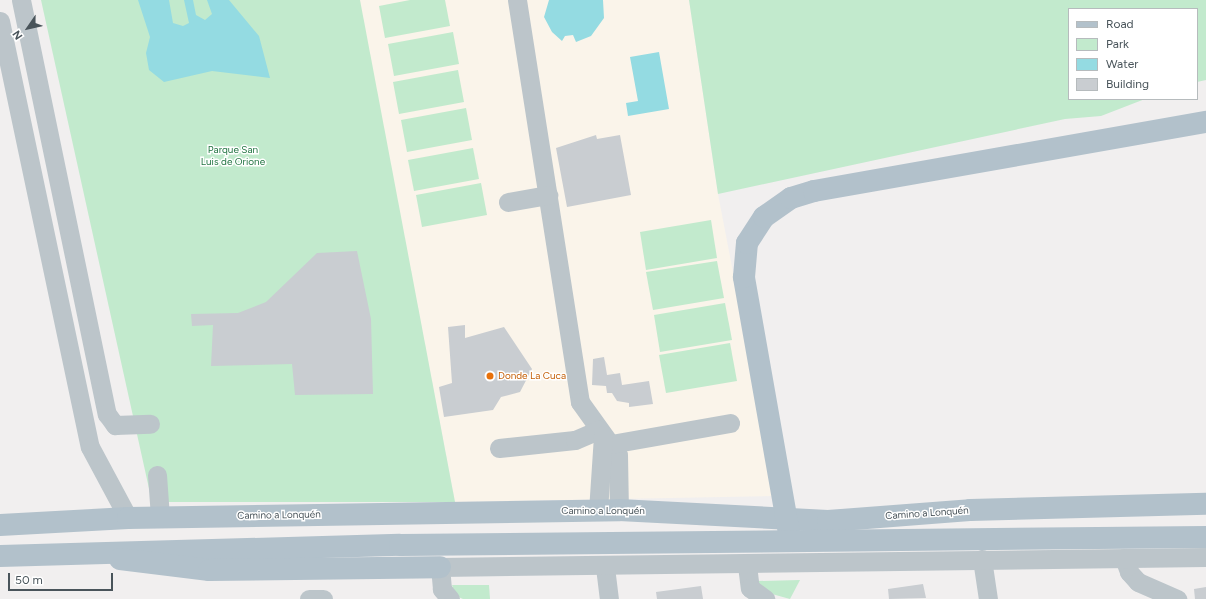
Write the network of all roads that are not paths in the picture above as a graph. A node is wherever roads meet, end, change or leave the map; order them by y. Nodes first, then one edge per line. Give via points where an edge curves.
1 (21, 0) edge
2 (517, 0) edge
3 (0, 21) edge
4 (1206, 122) edge
5 (548, 195) junction
6 (508, 202) dead end
7 (730, 423) dead end
8 (150, 424) dead end
9 (605, 436) junction
10 (499, 448) dead end
11 (157, 475) dead end
12 (1206, 504) edge
13 (620, 510) junction
14 (598, 511) junction
15 (160, 517) junction
16 (128, 518) junction
17 (788, 520) junction
18 (0, 525) edge
19 (1206, 537) edge
20 (790, 541) junction
21 (90, 551) junction
22 (0, 556) edge
23 (1206, 557) edge
24 (1124, 558) junction
25 (982, 559) junction
26 (747, 565) junction
27 (440, 567) junction
28 (604, 567) junction
29 (309, 599) edge
30 (323, 599) edge
31 (450, 599) edge
32 (609, 599) edge
33 (765, 599) edge
34 (988, 599) edge
35 (1177, 599) edge

1 - 8 street via 107,414 115,425
2 - 5 street
3 - 16 street via 90,448
4 - 17 main road via 814,191 791,198 764,217 747,243 744,277
5 - 6 street
5 - 9 street via 580,402
7 - 9 street
9 - 10 street
9 - 13 street via 618,455
9 - 14 street
11 - 15 street
12 - 17 main road, Camino a Lonquén via 1069,506 828,521
13 - 14 main road, Camino a Lonquén
13 - 17 main road, Camino a Lonquén
14 - 15 main road, Camino a Lonquén
15 - 16 main road, Camino a Lonquén
16 - 18 main road, Camino a Lonquén
17 - 20 main road
19 - 20 main road
20 - 21 main road
21 - 22 main road
21 - 27 main road via 179,569
23 - 24 street
24 - 25 street
24 - 35 street via 1129,572 1138,582
25 - 26 street
25 - 34 street
26 - 28 street
26 - 33 street via 750,588
27 - 28 street
27 - 31 street via 442,589
28 - 32 street
29 - 30 street

